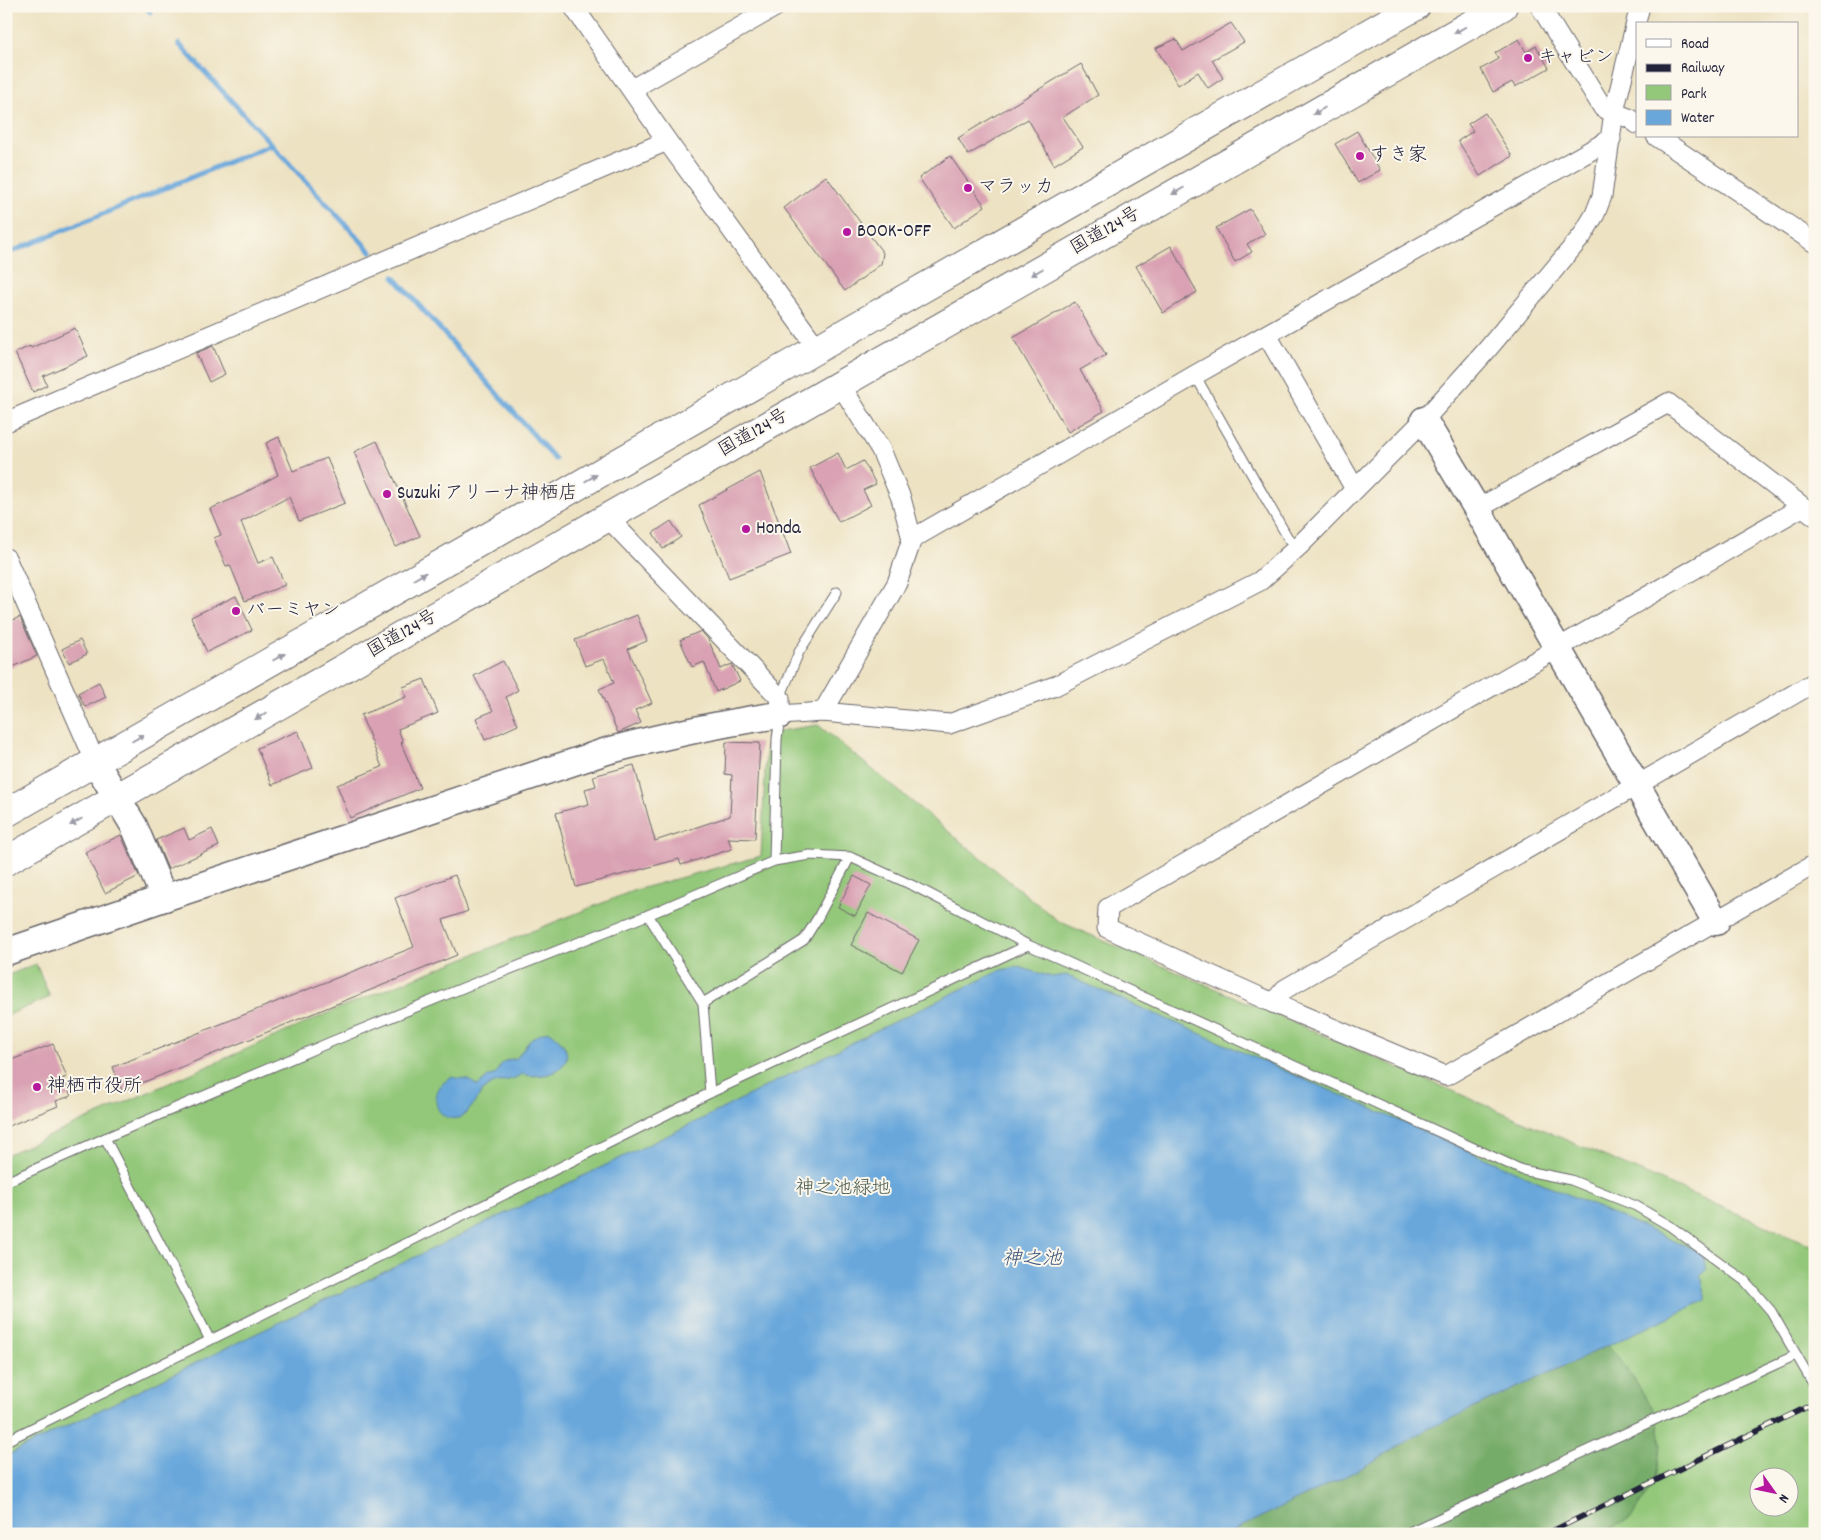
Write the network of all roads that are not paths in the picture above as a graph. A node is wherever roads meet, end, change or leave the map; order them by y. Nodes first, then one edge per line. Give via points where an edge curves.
1 (573, 6) edge
2 (777, 6) edge
3 (1416, 6) edge
4 (1503, 6) edge
5 (1540, 6) edge
6 (1640, 6) edge
7 (1636, 22) edge
8 (1636, 22) edge
9 (632, 89) junction
10 (1614, 112) junction
11 (1636, 123) edge
12 (1659, 138) edge
13 (1611, 139) junction
14 (667, 141) junction
15 (1815, 243) edge
16 (1267, 335) junction
17 (817, 348) junction
18 (1195, 375) junction
19 (840, 384) junction
20 (1424, 420) junction
21 (6, 422) edge
22 (1355, 489) junction
23 (1477, 509) junction
24 (1808, 512) edge
25 (608, 518) junction
26 (912, 539) junction
27 (1300, 546) junction
28 (6, 558) edge
29 (837, 592) dead end
30 (1556, 649) junction
31 (1815, 682) edge
32 (780, 706) junction
33 (823, 712) junction
34 (96, 762) junction
35 (1636, 785) junction
36 (118, 798) junction
37 (6, 813) edge
38 (850, 857) junction
39 (774, 861) junction
40 (6, 862) edge
41 (1815, 864) edge
42 (164, 898) junction
43 (648, 914) junction
44 (1716, 922) junction
45 (1028, 946) junction
46 (6, 952) edge
47 (703, 1003) junction
48 (1273, 1003) junction
49 (710, 1093) junction
50 (104, 1138) junction
51 (6, 1182) edge
52 (210, 1340) junction
53 (1796, 1355) junction
54 (1815, 1387) edge
55 (6, 1441) edge
56 (1405, 1534) edge

1 - 9 street
2 - 9 street
3 - 17 highway
4 -> 19 highway, 国道124号
5 - 10 street via 1603,108
6 - 8 street
7 - 10 street
9 - 14 street
10 - 11 street
10 - 13 street
12 - 15 street
13 - 16 street
13 - 20 street via 1602,196 1582,236
14 - 17 street
14 - 21 street
16 - 18 street
16 - 22 street
34 -> 17 highway
18 - 26 street
18 - 27 lane via 1288,538
19 - 25 highway, 国道124号
19 - 26 street via 881,450 901,498
20 - 22 street
20 - 23 street
22 - 27 street
23 - 24 street via 1668,403
23 - 30 street
24 - 30 street
25 - 32 street
25 -> 36 highway, 国道124号
26 - 33 street via 897,583
27 - 33 street via 1260,581 1056,686 975,716 949,724
28 - 34 street
29 - 32 lane via 799,652
30 - 35 street
30 - 48 street via 1108,908 1107,928
31 - 35 street
32 - 33 street
32 - 39 lane
32 - 42 street via 735,721 607,750
34 - 36 street
34 - 37 highway
35 - 44 street
35 - 48 street via 1285,989
36 -> 40 highway, 国道124号
36 - 42 street via 134,826
38 - 39 lane via 810,855
38 - 45 lane via 916,887
38 - 47 lane via 804,940
39 - 43 lane
41 - 44 street
42 - 46 street
43 - 47 lane
43 - 50 lane
44 - 48 street via 1446,1076
45 - 49 lane
45 - 53 lane via 1522,1170 1571,1180 1636,1206 1670,1226 1745,1281 1771,1310
47 - 49 lane
49 - 52 lane
50 - 51 lane
50 - 52 lane
52 - 55 lane
53 - 54 lane
53 - 56 lane

